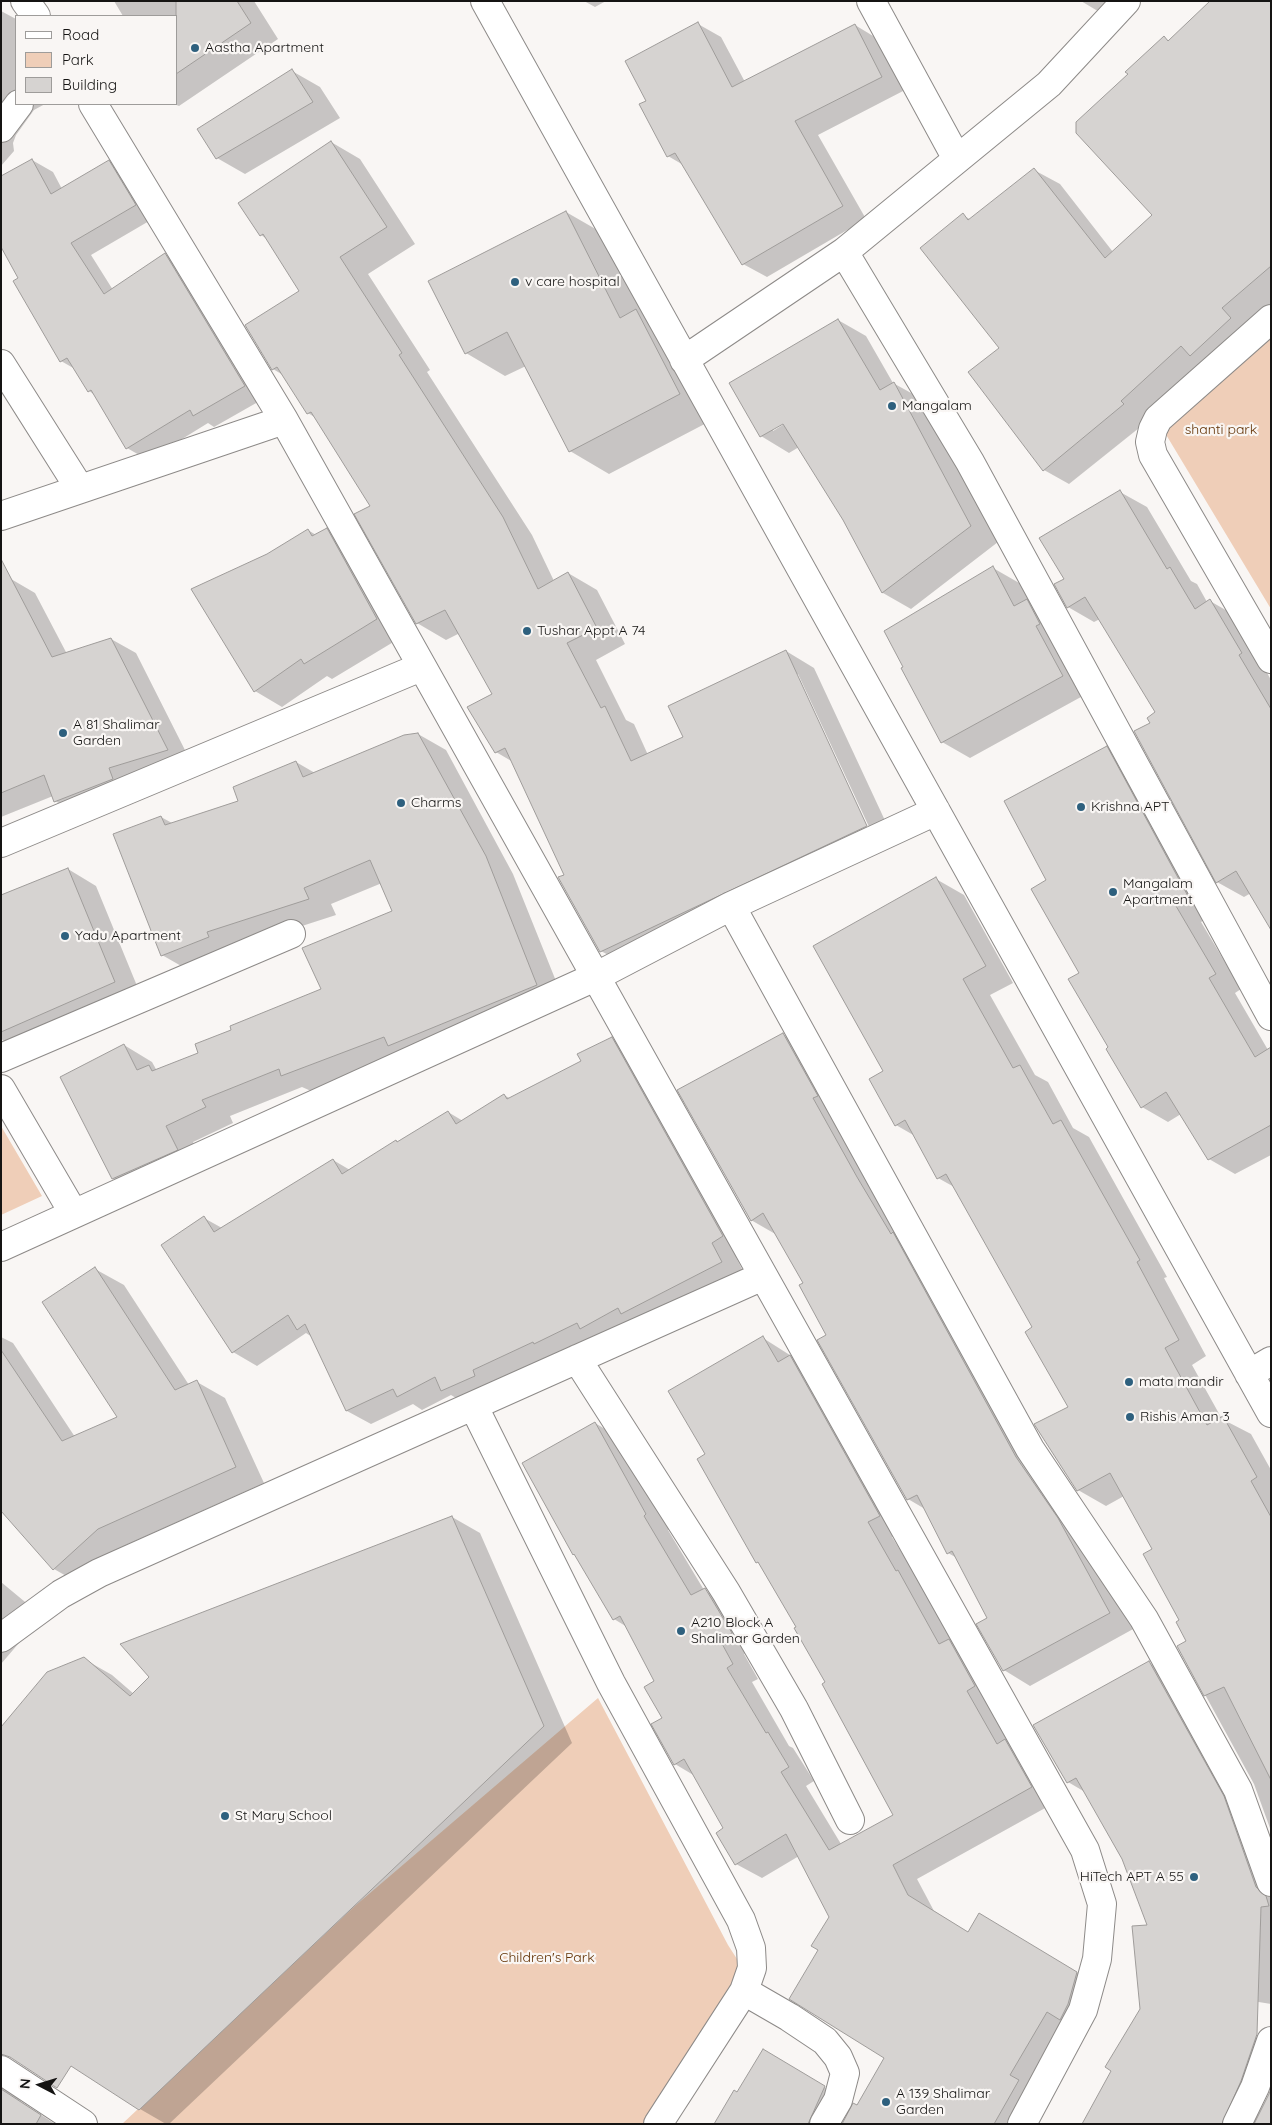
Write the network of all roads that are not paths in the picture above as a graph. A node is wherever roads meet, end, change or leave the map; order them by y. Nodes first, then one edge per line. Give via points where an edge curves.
1 (25, 1) edge
2 (485, 1) edge
3 (871, 1) edge
4 (1126, 1) edge
5 (35, 15) edge
6 (18, 105) edge
7 (94, 105) edge
8 (1, 128) edge
9 (957, 159) junction
10 (844, 252) junction
11 (1271, 319) edge
12 (684, 360) junction
13 (1, 364) edge
14 (284, 420) junction
15 (80, 489) junction
16 (1, 516) edge
17 (1271, 659) edge
18 (421, 667) junction
19 (936, 811) junction
20 (1, 843) edge
21 (731, 906) junction
22 (291, 934) dead end
23 (596, 978) junction
24 (1271, 1016) edge
25 (1, 1058) edge
26 (1, 1089) edge
27 (74, 1214) junction
28 (1, 1247) edge
29 (763, 1276) junction
30 (577, 1359) junction
31 (1260, 1367) edge
32 (474, 1407) junction
33 (1271, 1413) edge
34 (1, 1638) edge
35 (850, 1820) dead end
36 (1271, 1882) edge
37 (744, 1991) junction
38 (1271, 2042) edge
39 (1, 2070) edge
40 (83, 2124) edge
41 (658, 2124) edge
42 (824, 2124) edge
43 (1022, 2124) edge
44 (1237, 2124) edge

1 - 5 street
2 - 12 street
3 - 9 street
4 - 9 street via 1050,84
6 - 8 street
7 - 14 street
9 - 10 street
10 - 12 street
10 - 24 street via 970,462
11 - 17 street via 1158,419 1150,442 1153,455
12 - 19 street
13 - 15 street
14 - 15 street
14 - 18 street
15 - 16 street
18 - 20 street
18 - 23 street
19 - 21 street
19 - 31 street
21 - 23 street
21 - 36 street via 1030,1450 1144,1619 1238,1790
22 - 25 street
23 - 27 street
23 - 29 street
26 - 27 street
27 - 28 street
29 - 30 street
29 - 43 street via 1085,1850 1102,1904 1098,1960 1083,2010
30 - 32 street
30 - 35 street via 726,1592 794,1709
31 - 33 street
32 - 34 street via 99,1573 61,1594
32 - 37 street via 612,1683 741,1920 751,1948 752,1968
37 - 41 street
37 - 42 street via 825,2041 838,2057 845,2073 838,2100
38 - 44 street
39 - 40 street

